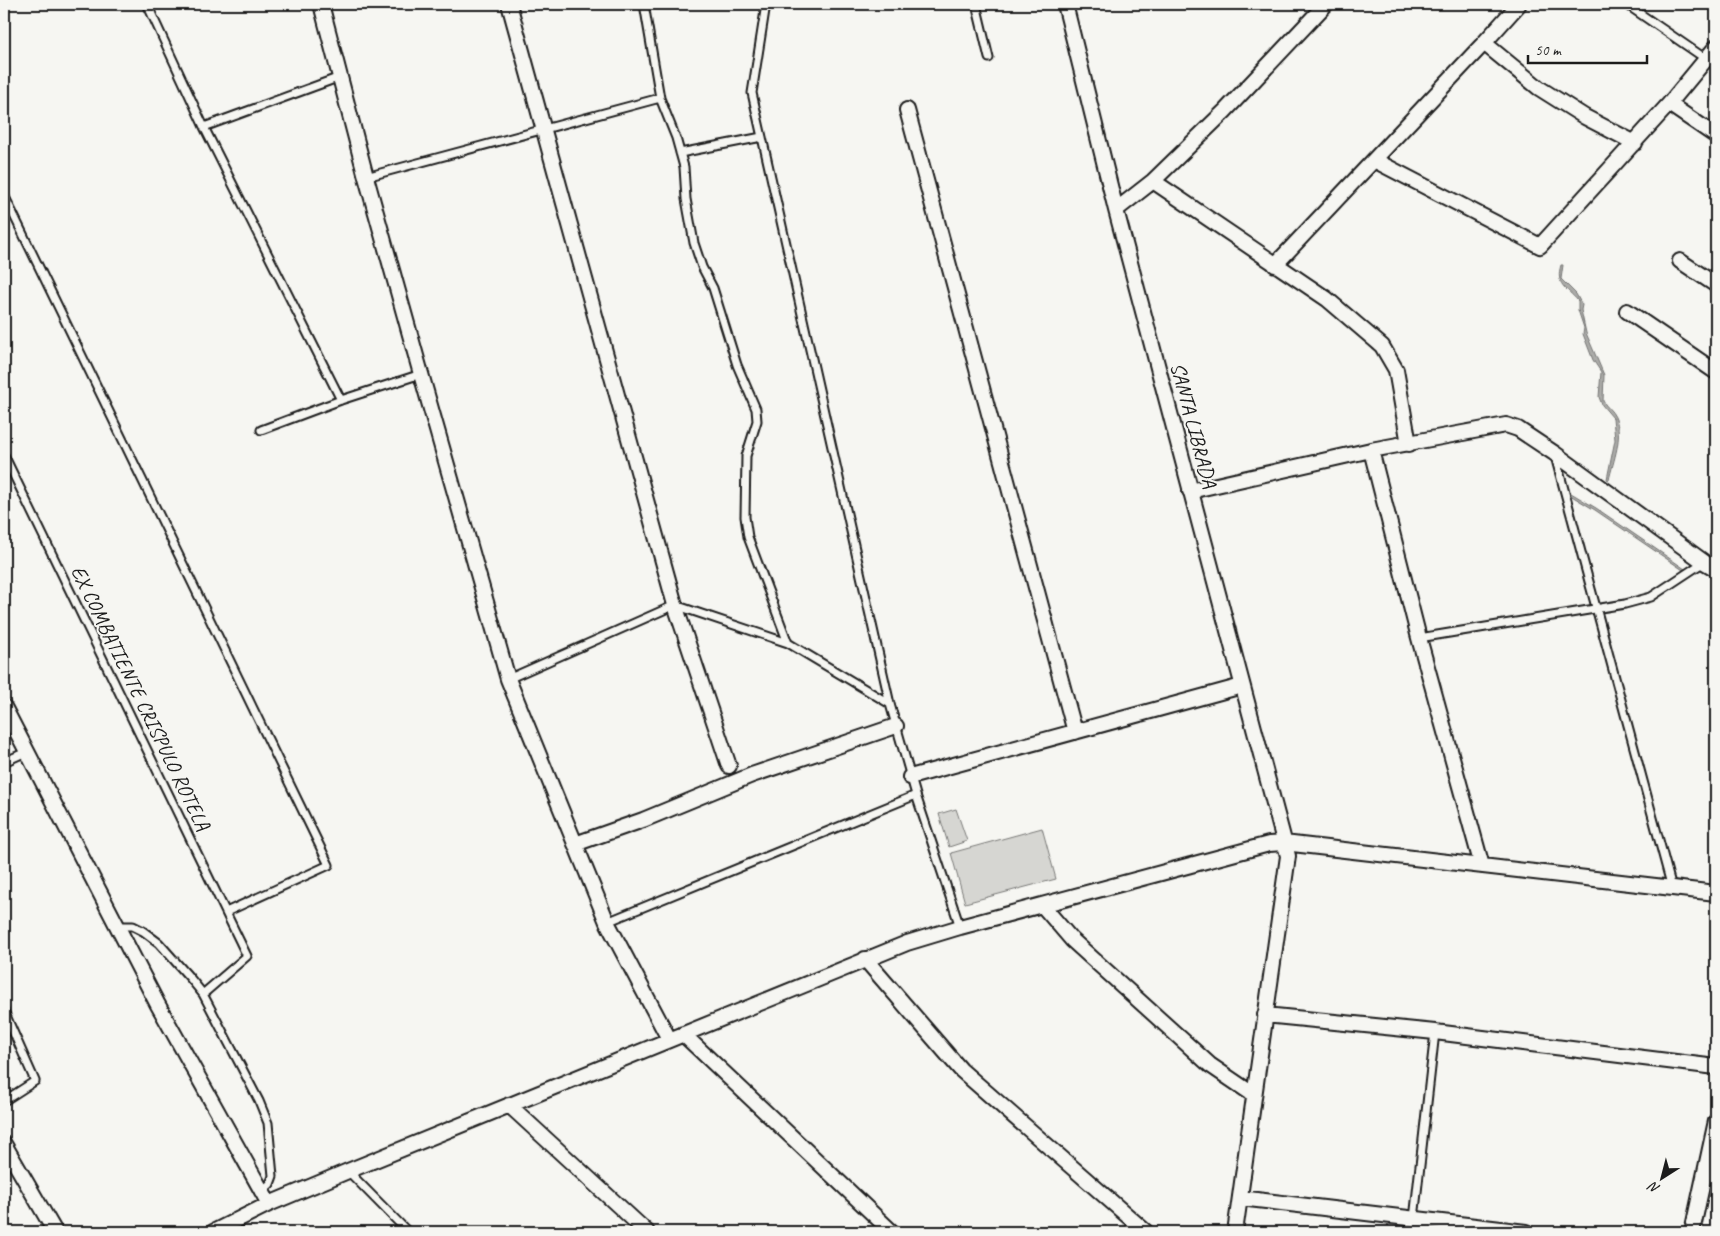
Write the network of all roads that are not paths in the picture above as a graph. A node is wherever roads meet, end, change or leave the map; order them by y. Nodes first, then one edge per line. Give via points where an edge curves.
1 (147, 4) edge
2 (321, 4) edge
3 (508, 4) edge
4 (644, 4) edge
5 (766, 4) edge
6 (976, 4) edge
7 (1065, 4) edge
8 (1326, 4) edge
9 (1519, 4) edge
10 (1626, 4) edge
11 (1484, 43) junction
12 (1716, 47) edge
13 (989, 58) dead end
14 (1706, 59) junction
15 (340, 77) junction
16 (660, 98) junction
17 (1669, 104) junction
18 (907, 110) dead end
19 (204, 127) junction
20 (543, 129) junction
21 (1716, 136) edge
22 (762, 137) junction
23 (1635, 142) junction
24 (680, 154) junction
25 (1374, 160) junction
26 (366, 177) junction
27 (1153, 181) junction
28 (4, 195) edge
29 (1116, 210) junction
30 (1680, 261) dead end
31 (1275, 265) junction
32 (1716, 285) edge
33 (1627, 312) dead end
34 (1716, 372) edge
35 (421, 374) junction
36 (341, 400) junction
37 (261, 430) dead end
38 (1409, 444) junction
39 (1371, 450) junction
40 (1554, 453) junction
41 (4, 454) edge
42 (1190, 491) junction
43 (1710, 565) edge
44 (675, 605) junction
45 (1596, 608) junction
46 (1419, 638) junction
47 (788, 643) junction
48 (508, 678) junction
49 (1242, 686) junction
50 (890, 704) junction
51 (4, 707) edge
52 (896, 726) junction
53 (1075, 732) junction
54 (26, 752) junction
55 (4, 762) edge
56 (729, 766) dead end
57 (910, 776) junction
58 (916, 795) junction
59 (575, 844) junction
60 (1286, 850) junction
61 (1482, 866) junction
62 (1672, 888) junction
63 (1716, 893) edge
64 (1042, 905) junction
65 (226, 912) junction
66 (607, 922) junction
67 (117, 926) junction
68 (960, 927) junction
69 (865, 959) junction
70 (203, 994) junction
71 (4, 1011) edge
72 (1265, 1015) junction
73 (1435, 1032) junction
74 (683, 1034) junction
75 (669, 1039) junction
76 (1716, 1067) edge
77 (1254, 1095) junction
78 (4, 1101) edge
79 (508, 1105) junction
80 (1716, 1121) edge
81 (4, 1144) edge
82 (348, 1171) junction
83 (262, 1192) junction
84 (1240, 1198) junction
85 (269, 1204) junction
86 (1414, 1218) junction
87 (1480, 1229) edge
88 (54, 1232) edge
89 (213, 1232) edge
90 (408, 1232) edge
91 (647, 1232) edge
92 (892, 1232) edge
93 (1146, 1232) edge
94 (1235, 1232) edge
95 (1526, 1232) edge
96 (1692, 1232) edge

1 - 19 lane
2 - 15 street
3 - 20 street
4 - 16 lane
5 - 22 lane via 752,93
6 - 13 lane
7 - 29 street, SANTA LIBRADA
8 - 27 street via 1225,111
9 - 11 street
10 - 14 lane
11 - 23 street via 1539,88
11 - 25 street
12 - 14 street
14 - 17 street
15 - 19 lane
15 - 26 street
16 - 20 lane
16 - 24 lane
17 - 21 street
17 - 23 street
18 - 53 street
19 - 36 lane
20 - 26 lane
20 - 44 street
22 - 24 lane
22 - 50 lane
23 - 25 street via 1540,246
24 - 47 lane via 697,255 714,288 736,365 756,408 757,422 746,456 745,517 748,537
25 - 31 street
26 - 35 street
27 - 29 street
27 - 31 street
28 - 65 lane via 328,865
29 - 42 street, SANTA LIBRADA
30 - 32 street
31 - 38 street via 1327,299 1382,346 1396,370
33 - 34 street
35 - 36 lane
35 - 48 street
36 - 37 lane
38 - 39 street
38 - 40 street via 1506,425 1518,429
39 - 42 street
39 - 46 street
40 - 43 street
40 - 45 lane
41 - 65 lane, EX COMBATIENTE CRISPULO ROTELA
42 - 49 street, SANTA LIBRADA
43 - 45 lane via 1651,597
44 - 47 lane
44 - 48 lane
44 - 56 street
45 - 46 lane
45 - 62 lane
46 - 61 street
47 - 50 lane
48 - 59 street
49 - 53 street
49 - 60 street, SANTA LIBRADA
50 - 52 lane
51 - 54 street
52 - 57 lane
52 - 59 street via 752,775
53 - 57 street
54 - 55 lane
54 - 67 street
57 - 58 lane
58 - 66 lane
58 - 68 lane
59 - 66 street
60 - 61 street
60 - 64 street via 1269,844
60 - 72 street
61 - 62 street
62 - 63 street
64 - 68 street
64 - 77 street via 1072,940 1210,1065
65 - 70 lane, EX COMBATIENTE CRISPULO ROTELA via 247,956
66 - 75 street
67 - 70 lane via 133,926 159,943
67 - 83 street
68 - 69 street
69 - 74 street
69 - 93 street via 962,1070
70 - 83 lane via 268,1123 273,1176
71 - 78 lane via 35,1082
72 - 73 street
72 - 77 street
73 - 76 street
73 - 86 lane
74 - 75 street
74 - 92 street
75 - 79 street
77 - 84 street
79 - 82 street
79 - 91 street
80 - 96 street
81 - 88 street
82 - 85 street
82 - 90 lane
83 - 85 street
84 - 86 street
84 - 94 street
85 - 89 street
86 - 87 street
87 - 95 street

